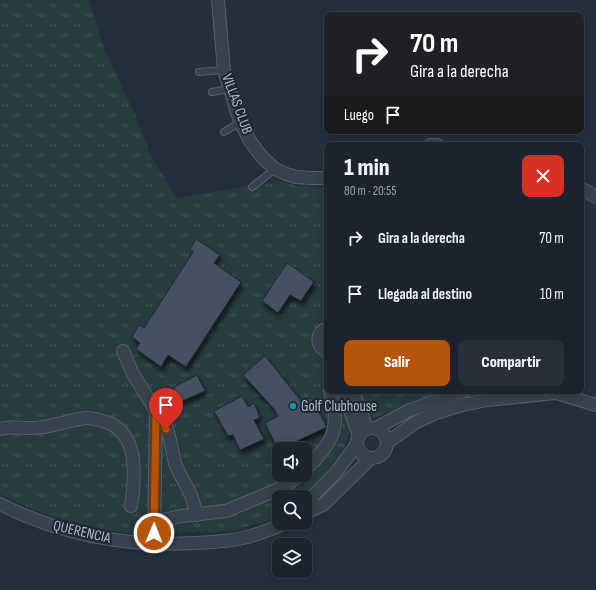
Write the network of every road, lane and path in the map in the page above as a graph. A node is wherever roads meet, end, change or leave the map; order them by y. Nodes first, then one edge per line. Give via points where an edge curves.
1 (218, 0) edge
2 (224, 70) junction
3 (199, 72) dead end
4 (229, 89) junction
5 (212, 92) dead end
6 (240, 122) junction
7 (224, 132) dead end
8 (275, 169) junction
9 (324, 178) edge
10 (252, 187) dead end
11 (584, 190) edge
12 (596, 198) edge
13 (324, 330) edge
14 (324, 350) edge
15 (123, 351) dead end
16 (330, 394) edge
17 (345, 394) edge
18 (354, 394) edge
19 (455, 394) edge
20 (536, 394) edge
21 (559, 394) edge
22 (596, 405) edge
23 (156, 411) junction
24 (0, 429) edge
25 (365, 434) junction
26 (388, 442) junction
27 (371, 458) junction
28 (312, 463) edge
29 (290, 482) edge
30 (0, 504) edge
31 (131, 506) dead end
32 (196, 515) junction
33 (154, 522) junction
34 (272, 528) edge
35 (154, 544) junction

1 - 2 street, VILLAS CLUB
2 - 3 lane
2 - 4 street, VILLAS CLUB
4 - 5 lane
4 - 6 street, VILLAS CLUB
6 - 7 lane
6 - 8 street, VILLAS CLUB via 258,152
8 - 9 street, VILLAS CLUB via 296,177
8 - 10 lane
11 - 12 street
13 - 14 street via 318,338 319,346
15 - 23 street via 136,380
16 - 28 street via 336,417 335,427 323,451
17 - 25 street
18 - 25 street
19 - 25 street via 410,410
20 - 26 street via 487,400 436,413 416,422
21 - 22 street
23 - 32 street via 160,414 166,429 175,463 190,493
23 - 33 street
24 - 31 street via 41,428 86,418 112,424 127,440 132,454 134,471
25 - 26 street via 381,430
25 - 27 street via 362,454
25 - 27 street via 338,470 313,496 305,513 323,505
26 - 27 street via 388,447 382,455
29 - 32 street via 226,511
30 - 35 street, QUERENCIA via 69,531 121,541
32 - 33 street
33 - 35 street
34 - 35 street, QUERENCIA via 229,540

